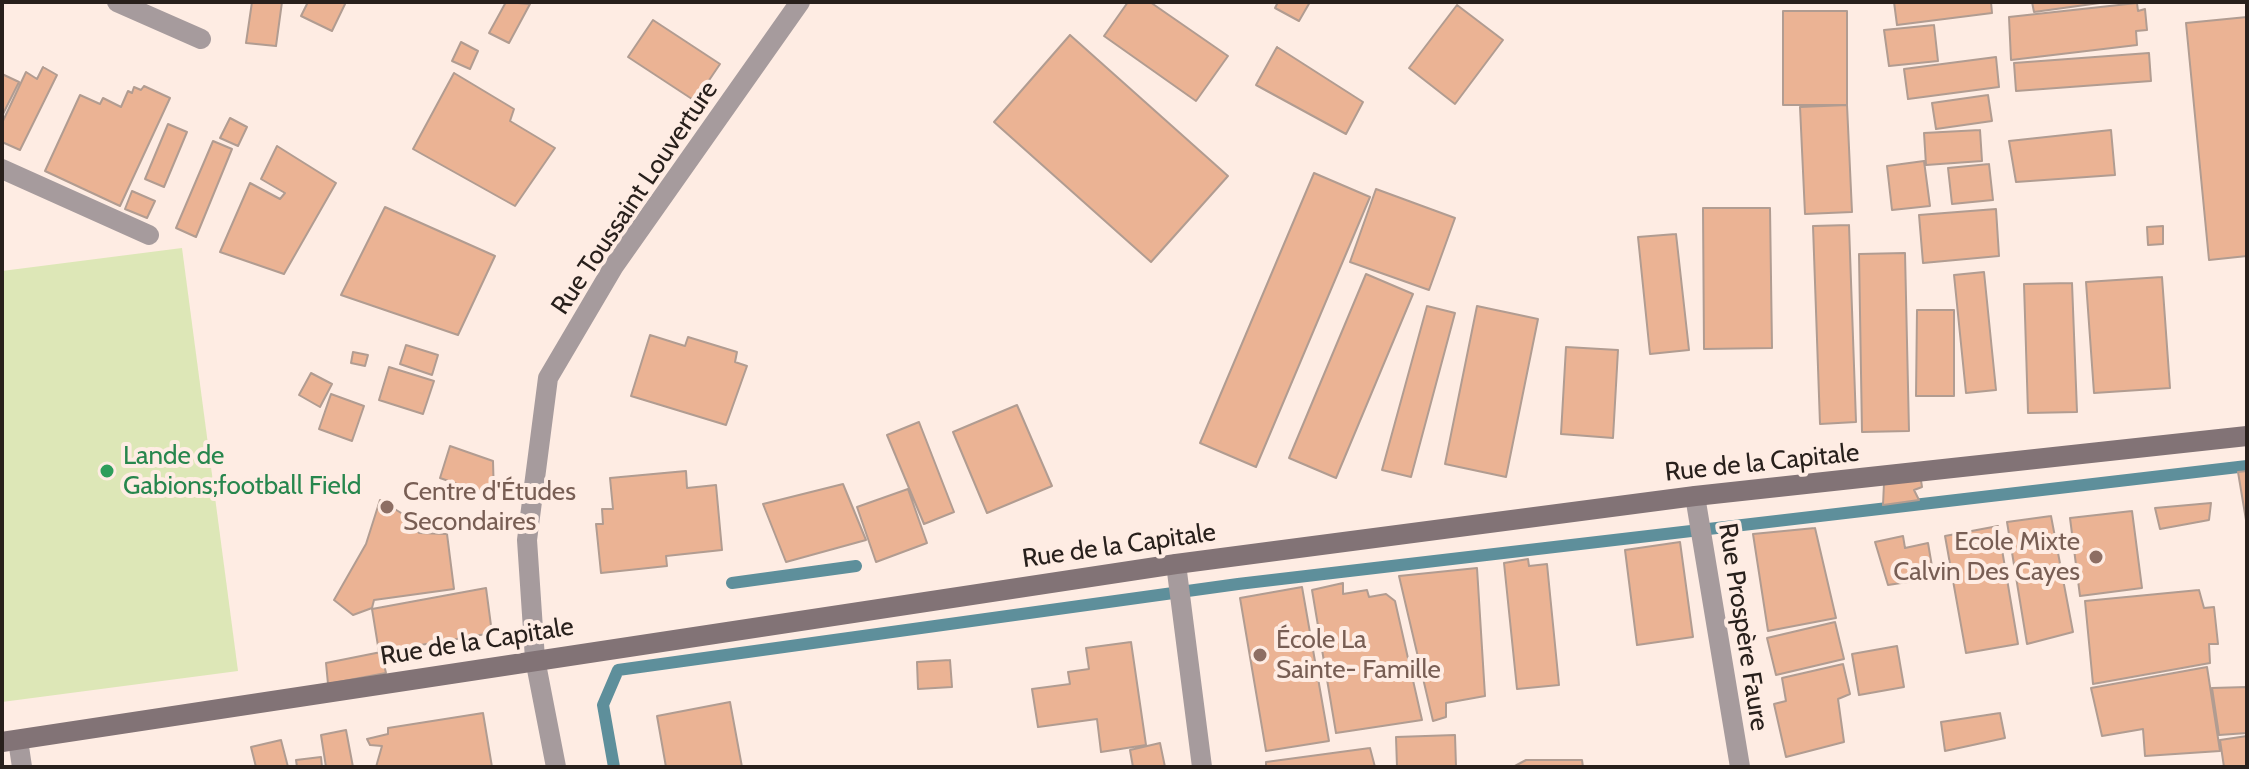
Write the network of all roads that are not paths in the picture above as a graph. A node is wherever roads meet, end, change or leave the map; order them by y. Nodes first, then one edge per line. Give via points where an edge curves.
1 (117, 2) edge
2 (800, 2) edge
3 (201, 39) dead end
4 (2, 169) edge
5 (149, 235) dead end
6 (2247, 436) edge
7 (1695, 496) junction
8 (1176, 564) junction
9 (535, 659) junction
10 (10, 741) edge
11 (22, 767) edge
12 (556, 767) edge
13 (1202, 767) edge
14 (1740, 767) edge

1 - 3 street
2 - 9 street, Rue Toussaint Louverture via 614,266 548,378 527,540
4 - 5 street
6 - 7 street, Rue de la Capitale
7 - 8 street, Rue de la Capitale
7 - 14 street, Rue Prospère Faure
8 - 9 street, Rue de la Capitale
8 - 13 street
9 - 10 street, Rue de la Capitale
9 - 12 street, Rue Toussaint Louverture
10 - 11 street

